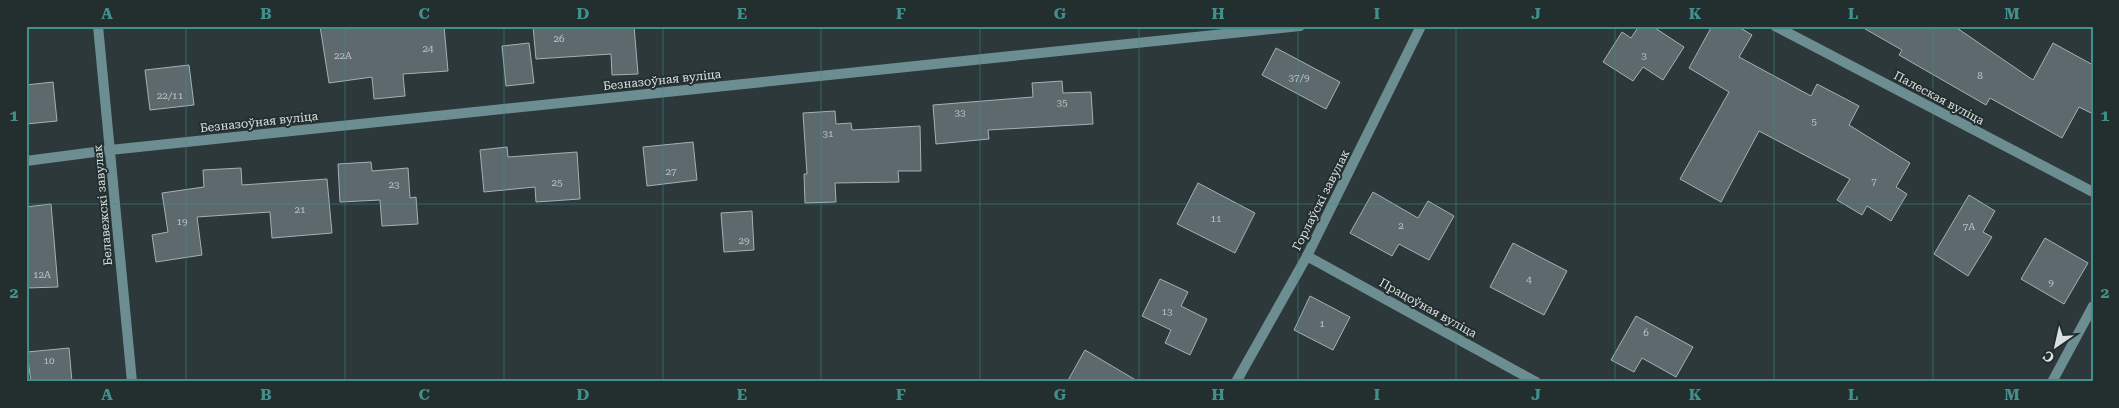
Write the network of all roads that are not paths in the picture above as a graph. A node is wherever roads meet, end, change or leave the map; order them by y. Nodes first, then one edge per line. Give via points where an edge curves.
1 (98, 26) edge
2 (1300, 26) edge
3 (1421, 26) edge
4 (1775, 26) edge
5 (110, 150) junction
6 (26, 161) edge
7 (2093, 192) edge
8 (1307, 256) junction
9 (2093, 306) edge
10 (132, 382) edge
11 (1236, 382) edge
12 (1536, 382) edge
13 (2052, 382) edge

1 - 5 street, Белавежскі завулак
2 - 5 street, Безназоўная вуліца
3 - 8 street, Горлаўскі завулак
4 - 7 street, Палеская вуліца
5 - 6 street, Безназоўная вуліца
5 - 10 street, Белавежскі завулак
8 - 11 street, Горлаўскі завулак
8 - 12 street, Працоўная вуліца
9 - 13 street

